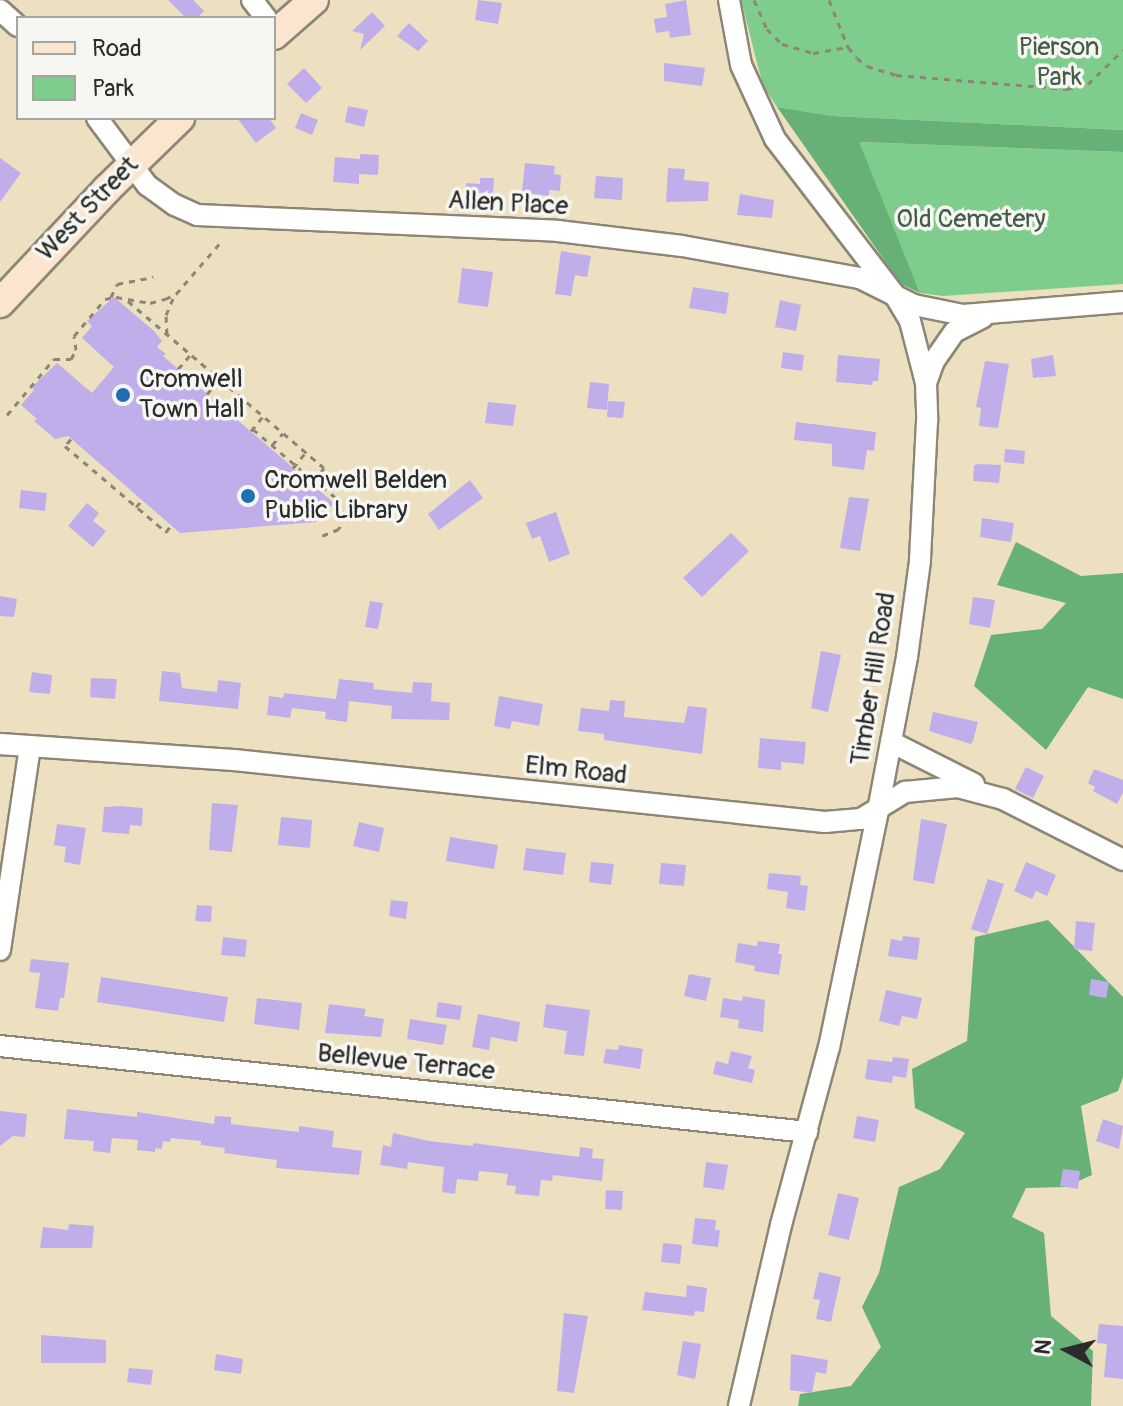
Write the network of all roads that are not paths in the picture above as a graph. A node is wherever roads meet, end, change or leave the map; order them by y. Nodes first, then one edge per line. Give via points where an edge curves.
1 (314, 0) edge
2 (729, 0) edge
3 (0, 10) edge
4 (16, 24) edge
5 (276, 26) edge
6 (99, 120) edge
7 (178, 120) edge
8 (132, 164) junction
9 (894, 294) junction
10 (1123, 302) edge
11 (0, 303) edge
12 (1000, 313) junction
13 (926, 383) junction
14 (891, 742) junction
15 (0, 744) edge
16 (30, 746) junction
17 (1003, 799) junction
18 (878, 811) junction
19 (1123, 860) edge
20 (0, 950) edge
21 (0, 1046) edge
22 (807, 1132) junction
23 (739, 1406) edge

1 - 5 main road
2 - 9 street, Timber Hill Road via 741,65 775,139
3 - 4 street
6 - 8 street, Allen Place
7 - 8 main road, West Street
8 - 9 street, Allen Place via 157,193 197,215 614,237 826,270
8 - 11 main road, West Street
9 - 12 street, Allen Place via 937,312
9 - 13 street, Timber Hill Road via 910,321
10 - 12 street
12 - 13 street via 954,332
13 - 14 street, Timber Hill Road via 920,561
14 - 17 street
14 - 18 street, Timber Hill Road
15 - 16 street, Elm Road
16 - 18 street, Elm Road via 247,761 776,819 844,822
16 - 20 street
17 - 18 street, Elm Road via 938,786 905,792
17 - 19 street, Elm Road
18 - 22 street, Timber Hill Road via 849,961
21 - 22 street, Bellevue Terrace
22 - 23 street, Timber Hill Road

